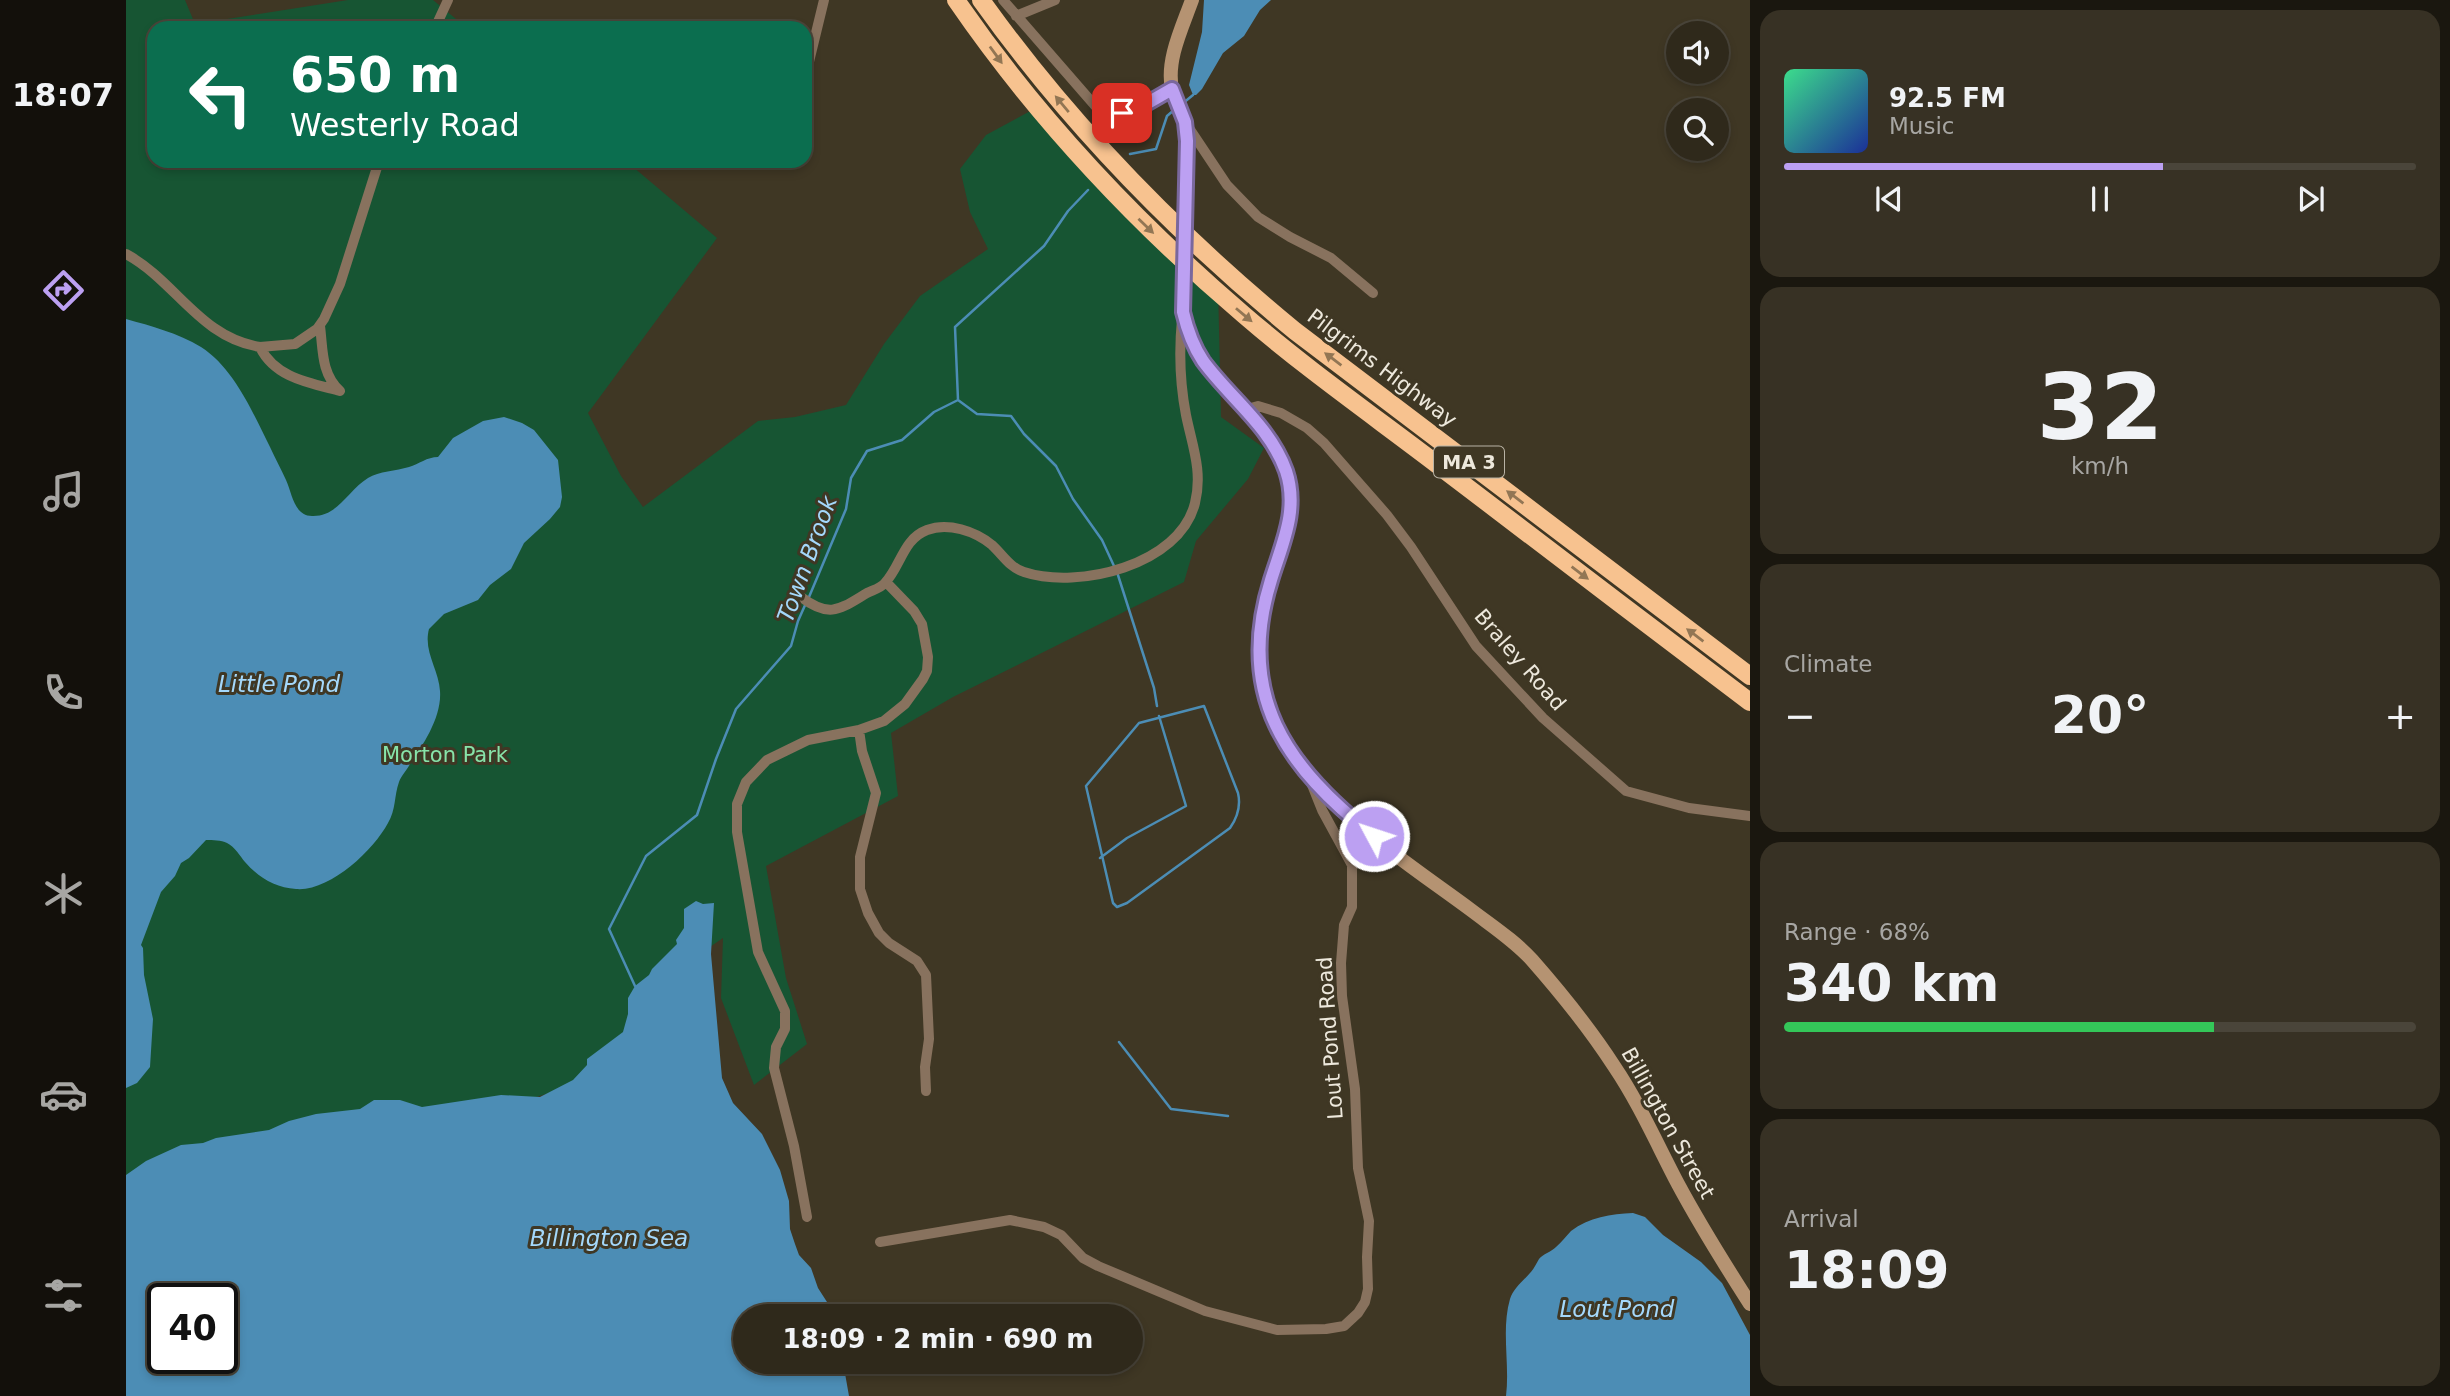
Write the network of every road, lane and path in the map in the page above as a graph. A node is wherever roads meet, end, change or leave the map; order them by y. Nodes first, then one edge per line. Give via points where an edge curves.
1 (448, 0) edge
2 (824, 0) edge
3 (956, 0) edge
4 (981, 0) edge
5 (1003, 0) edge
6 (1055, 0) edge
7 (1192, 0) edge
8 (1016, 16) junction
9 (438, 21) edge
10 (812, 49) edge
11 (1173, 92) junction
12 (1184, 118) junction
13 (377, 168) edge
14 (126, 254) edge
15 (1373, 293) dead end
16 (1183, 312) junction
17 (320, 326) junction
18 (260, 348) junction
19 (1247, 409) junction
20 (886, 582) junction
21 (801, 597) dead end
22 (1750, 676) edge
23 (1750, 702) edge
24 (859, 730) junction
25 (1310, 778) junction
26 (1750, 816) edge
27 (926, 1091) dead end
28 (807, 1217) dead end
29 (880, 1242) dead end
30 (1750, 1304) edge

1 - 9 street
2 - 10 street
3 -> 23 highway, Pilgrims Highway / MA 3 via 1048,121 1116,197 1192,270 1323,377
22 -> 4 highway, Pilgrims Highway / MA 3 via 1242,287 1093,141
5 - 8 street
6 - 8 street
7 - 11 street, Billington Street via 1176,44
8 - 11 street via 1097,108 1122,113
11 - 12 street, Billington Street
12 - 15 street via 1227,185 1258,217 1331,258
12 - 16 street, Billington Street
13 - 17 street via 333,303
14 - 18 street via 212,328
16 - 19 street, Billington Street via 1204,362
16 - 20 street via 1184,402 1198,479 1194,506 1173,538 1122,570 1064,576 1017,569 985,540 966,531 928,529 912,540
17 - 18 street via 295,344
17 - 18 street via 326,370 340,391 289,377 265,358
19 - 25 street, Billington Street via 1282,463 1290,495 1287,533 1262,622 1259,668 1276,727
19 - 26 street, Braley Road via 1258,406 1281,413 1324,443 1412,547 1476,646 1543,718 1626,791 1689,808
20 - 21 street via 845,607 828,610
20 - 24 street via 922,624 928,668 898,710
24 - 27 street via 876,793 859,883 879,933 917,961 926,975
24 - 28 street via 808,740 767,760 742,787 736,813 758,952 786,1011 774,1068
25 - 29 street, Lout Pond Road via 1352,865 1352,907 1343,925 1341,962 1356,1089 1358,1168 1369,1221 1368,1289 1358,1313 1344,1326 1277,1330 1205,1311 1098,1266 1044,1227 1010,1220
25 - 30 street, Billington Street via 1359,825 1516,946 1549,980 1614,1065

